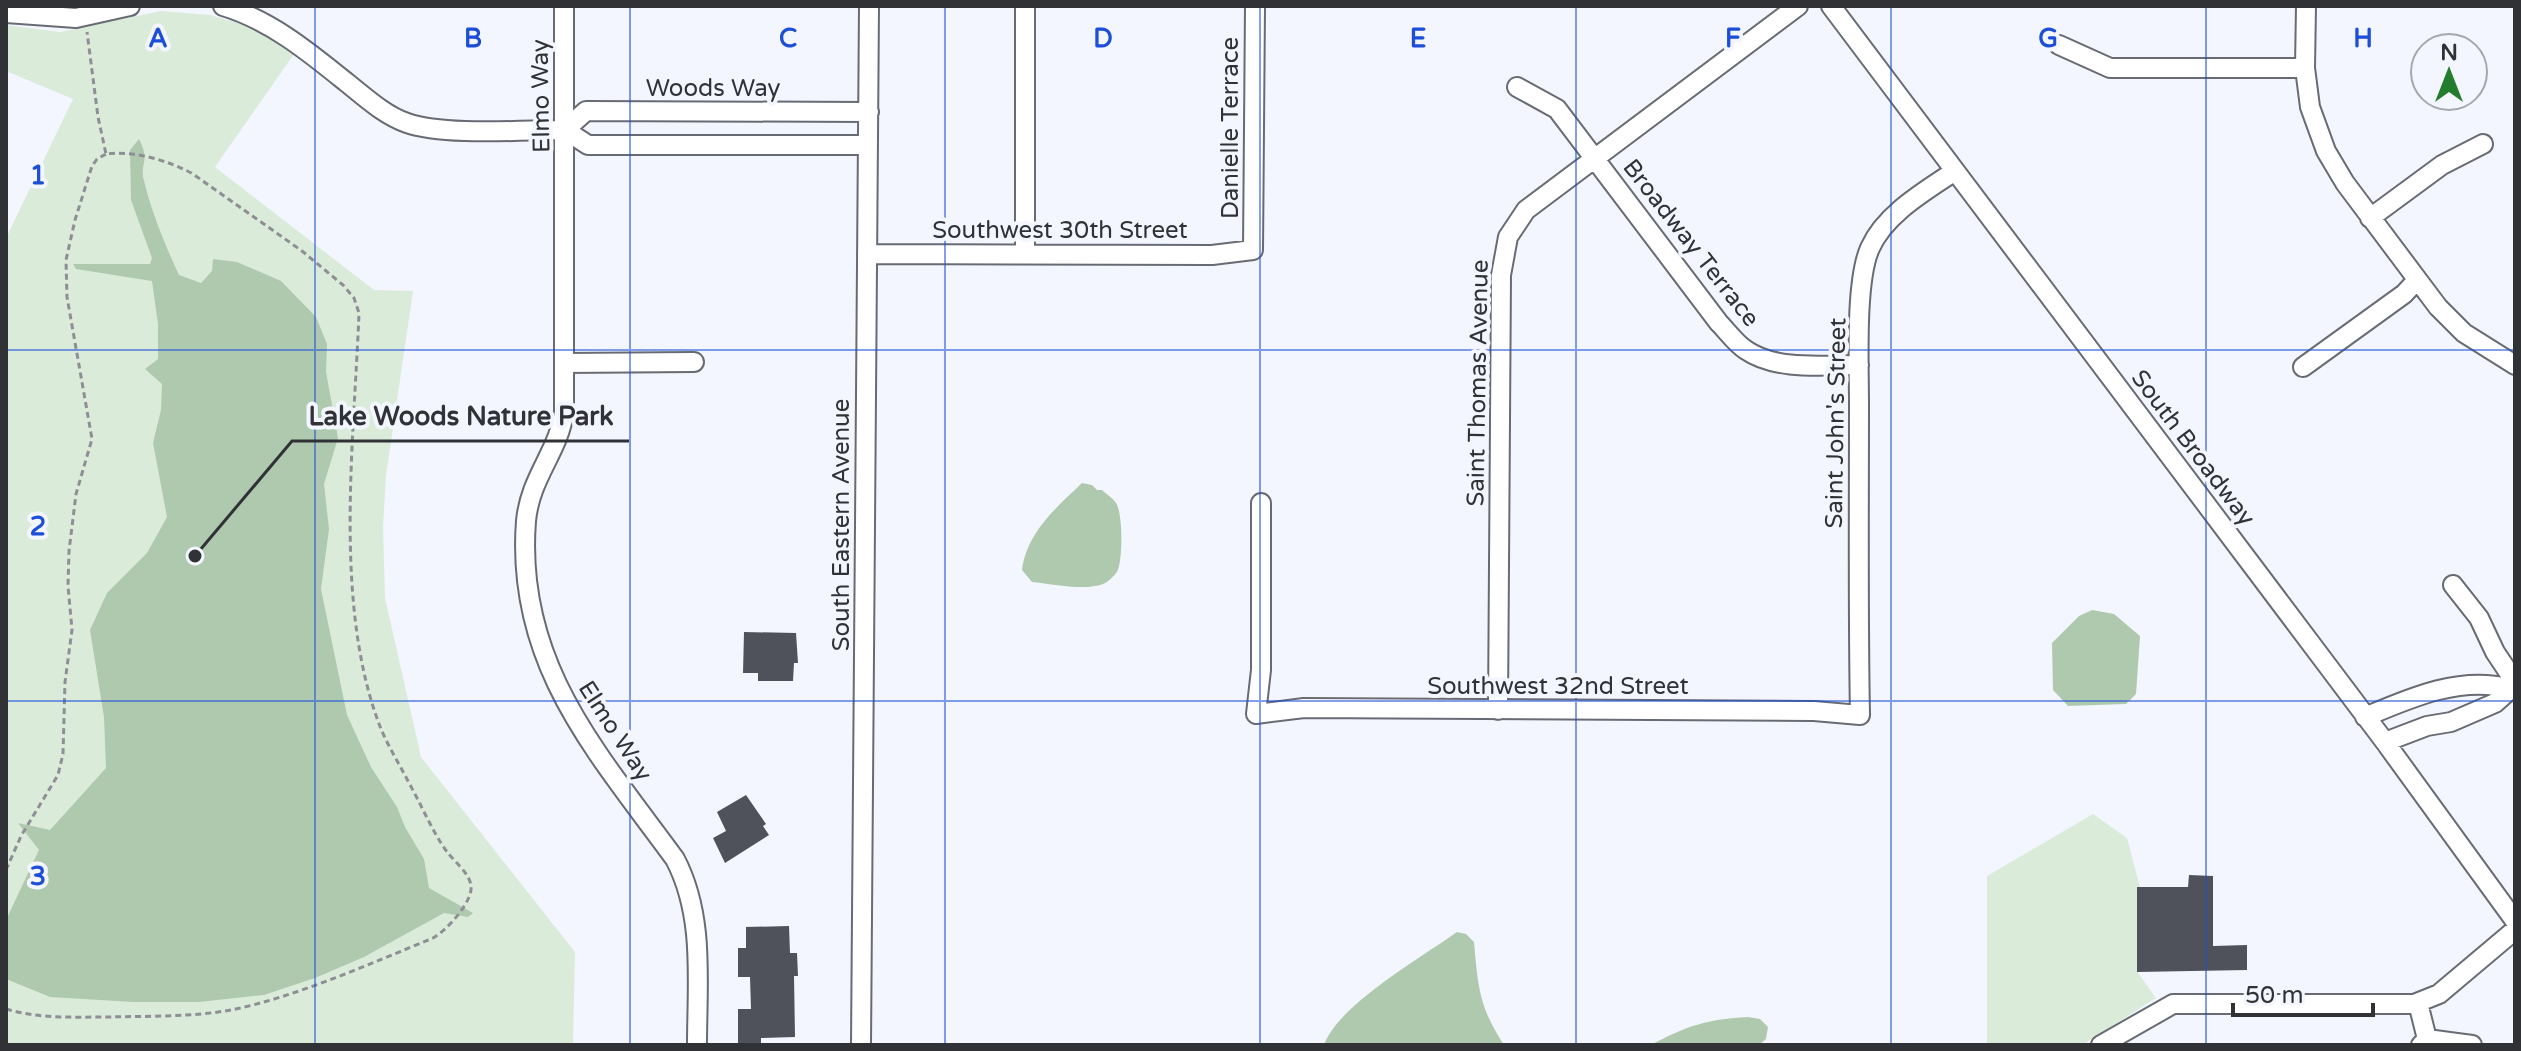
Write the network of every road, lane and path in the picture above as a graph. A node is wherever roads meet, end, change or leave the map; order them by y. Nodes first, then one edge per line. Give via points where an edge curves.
1 (130, 6) edge
2 (564, 6) edge
3 (869, 6) edge
4 (1025, 6) edge
5 (1255, 6) edge
6 (1798, 6) edge
7 (1831, 6) edge
8 (2306, 6) edge
9 (229, 7) edge
10 (6, 13) edge
11 (86, 16) junction
12 (2059, 45) dead end
13 (2305, 68) junction
14 (1517, 87) dead end
15 (771, 112) junction
16 (869, 112) junction
17 (565, 130) junction
18 (2483, 144) dead end
19 (777, 145) junction
20 (868, 145) junction
21 (106, 154) junction
22 (1596, 159) junction
23 (1955, 171) junction
24 (2370, 218) junction
25 (1253, 250) joint
26 (1025, 253) junction
27 (867, 254) junction
28 (2417, 280) junction
29 (694, 362) dead end
30 (564, 363) junction
31 (1859, 365) junction
32 (2515, 365) edge
33 (2303, 367) dead end
34 (1261, 503) dead end
35 (2453, 585) dead end
36 (2513, 685) edge
37 (1498, 710) junction
38 (1860, 715) joint
39 (2365, 717) junction
40 (2385, 742) junction
41 (6, 870) edge
42 (2515, 921) edge
43 (2515, 930) edge
44 (2418, 1003) junction
45 (6, 1009) edge
46 (2427, 1043) edge
47 (697, 1045) edge
48 (861, 1045) edge
49 (2101, 1045) edge
50 (2472, 1045) edge

1 - 11 street
2 - 17 street, Elmo Way
3 - 16 street, South Eastern Avenue
4 - 26 street
5 - 25 street, Danielle Terrace
6 - 22 street, Saint Thomas Avenue
7 - 23 street, South Broadway
8 - 13 street
9 - 17 street via 269,26 379,108 409,124
10 - 11 street
11 - 21 path
12 - 13 street via 2110,68
13 - 24 street via 2310,107 2326,151
14 - 22 street, Broadway Terrace via 1557,109
15 - 16 street, Woods Way
15 - 17 street, Woods Way via 586,111
15 - 19 street
16 - 20 street, South Eastern Avenue
17 - 19 street via 588,145
17 - 30 street, Elmo Way
18 - 24 street via 2442,165
19 - 20 street
20 - 27 street, South Eastern Avenue
21 - 41 path via 92,166 66,260 67,297 92,439 76,494 69,551 72,630 63,754 58,775
21 - 45 path via 183,168 302,251 357,303 352,510 356,635 385,737 428,822 470,880 471,895 442,933 302,989 228,1010 65,1017
22 - 31 street, Broadway Terrace via 1744,349 1778,362
22 - 37 street, Saint Thomas Avenue via 1526,210 1504,253
23 - 31 street, Saint John's Street via 1899,212 1870,246 1864,265
23 - 39 street, South Broadway
24 - 28 street
25 - 26 street, Southwest 30th Street via 1212,255
26 - 27 street, Southwest 30th Street
27 - 48 street, South Eastern Avenue
28 - 32 street via 2464,333
28 - 33 street
29 - 30 street
30 - 47 street, Elmo Way via 562,429 535,482 526,521 531,611 540,645 577,724 687,881 697,930
31 - 38 street, Saint John's Street
34 - 37 street, Southwest 32nd Street via 1256,714 1304,708
35 - 36 street via 2479,618
36 - 39 street via 2427,691
36 - 40 street via 2495,703
37 - 38 street, Southwest 32nd Street
39 - 40 street, South Broadway
40 - 42 street, South Broadway
43 - 44 street via 2439,994
44 - 46 street
44 - 49 street via 2173,1004
46 - 50 street

